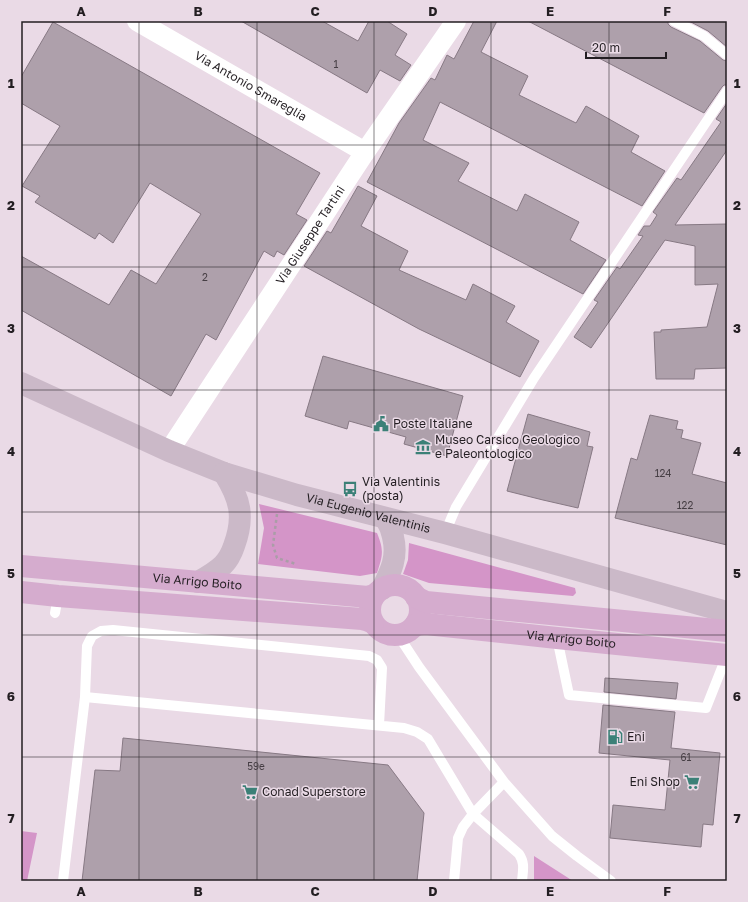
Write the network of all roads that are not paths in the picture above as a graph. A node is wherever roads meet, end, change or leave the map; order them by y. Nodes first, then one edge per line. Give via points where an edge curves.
1 (137, 21) edge
2 (456, 21) edge
3 (674, 21) edge
4 (727, 55) edge
5 (727, 91) edge
6 (365, 152) junction
7 (21, 383) edge
8 (169, 451) junction
9 (224, 473) junction
10 (386, 519) junction
11 (445, 533) junction
12 (21, 566) edge
13 (198, 582) junction
14 (21, 592) edge
15 (378, 592) junction
16 (416, 598) junction
17 (727, 612) edge
18 (373, 623) junction
19 (407, 630) junction
20 (727, 630) edge
21 (557, 638) junction
22 (727, 655) edge
23 (85, 697) junction
24 (379, 726) junction
25 (504, 782) junction
26 (473, 814) junction
27 (63, 881) edge
28 (454, 881) edge
29 (522, 881) edge
30 (611, 881) edge

1 - 6 street, Via Antonio Smareglia
2 - 6 street, Via Giuseppe Tartini
3 - 4 lane via 704,36
5 - 11 lane via 534,378 456,507
6 - 8 street, Via Giuseppe Tartini
7 - 8 main road, Via Eugenio Valentinis
8 - 9 main road, Via Eugenio Valentinis
9 - 10 main road, Via Eugenio Valentinis
9 - 13 main road via 234,490 239,506 240,522 237,537 224,564
10 - 11 main road, Via Eugenio Valentinis
10 - 15 main road via 394,536 395,556 389,574
11 - 17 main road, Via Eugenio Valentinis
12 - 13 main road, Via Arrigo Boito
13 - 15 main road, Via Arrigo Boito via 368,597
14 - 18 main road, Via Arrigo Boito via 57,605 362,619
15 - 16 main road via 391,586 401,586 410,590
15 - 18 main road via 370,604
16 - 19 main road via 420,606 419,616
16 - 20 main road, Via Arrigo Boito via 426,602
18 - 19 main road via 388,635
19 - 21 main road, Via Arrigo Boito via 426,624
19 - 25 lane via 424,673
21 - 22 main road, Via Arrigo Boito
21 - 22 lane via 569,695 706,708
23 - 24 lane
23 - 24 lane via 87,646 92,636 101,631 113,630 369,656 377,660 382,668
23 - 27 lane
24 - 26 lane via 404,728 428,739
25 - 26 lane
25 - 30 lane via 552,836
26 - 28 lane via 458,838
26 - 29 lane via 519,854 524,867

